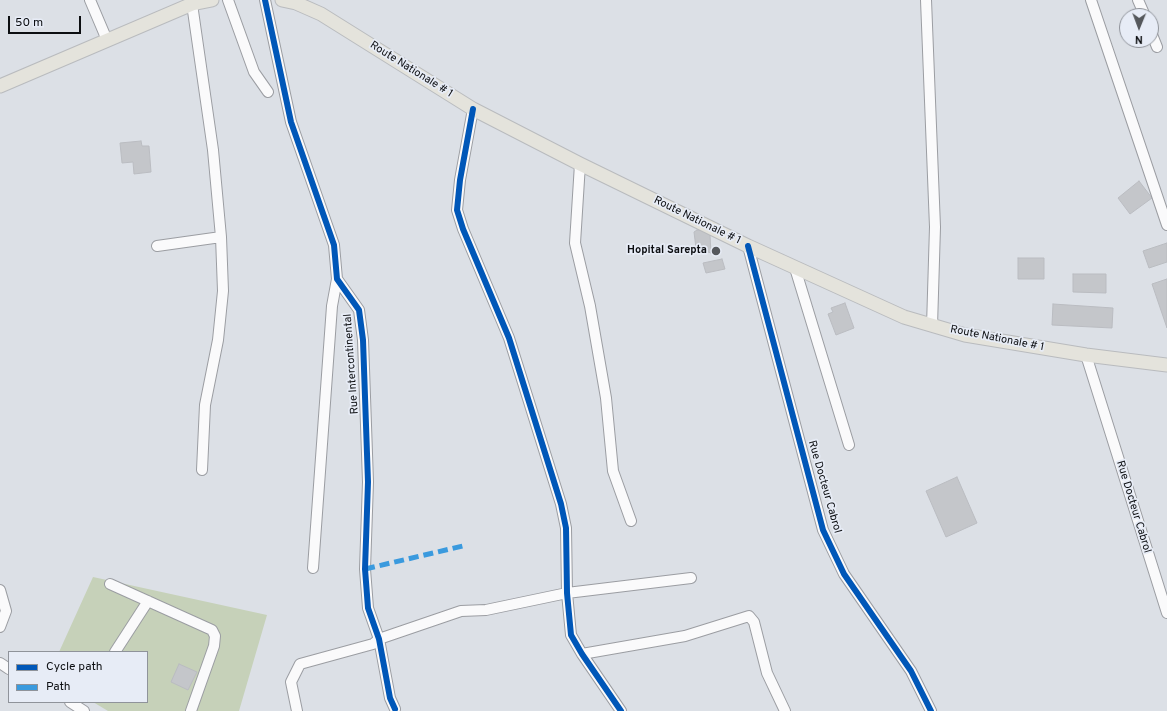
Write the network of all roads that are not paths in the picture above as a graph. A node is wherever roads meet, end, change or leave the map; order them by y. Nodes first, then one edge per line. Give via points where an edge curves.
1 (90, 0) edge
2 (212, 0) edge
3 (228, 0) edge
4 (265, 0) edge
5 (282, 0) edge
6 (926, 0) edge
7 (1091, 0) edge
8 (196, 2) edge
9 (106, 40) junction
10 (0, 86) edge
11 (268, 92) dead end
12 (473, 109) junction
13 (580, 164) junction
14 (1167, 225) edge
15 (221, 237) junction
16 (157, 246) dead end
17 (748, 246) junction
18 (795, 268) junction
19 (337, 279) junction
20 (932, 326) junction
21 (1086, 355) junction
22 (1167, 365) edge
23 (849, 445) dead end
24 (202, 470) dead end
25 (631, 521) dead end
26 (313, 568) dead end
27 (691, 578) dead end
28 (110, 584) dead end
29 (0, 590) edge
30 (567, 593) junction
31 (148, 602) junction
32 (1167, 613) edge
33 (0, 627) edge
34 (376, 641) junction
35 (116, 651) edge
36 (582, 654) junction
37 (395, 709) dead end
38 (191, 711) edge
39 (297, 711) edge
40 (621, 711) edge
41 (785, 711) edge
42 (931, 711) edge

1 - 9 street
2 - 8 main road
3 - 11 street via 254,72
4 - 19 street via 291,122 334,245
5 - 12 main road, Route Nationale # 1 via 296,3 320,14
6 - 20 street via 935,228
7 - 14 street
8 - 9 main road
8 - 15 street
9 - 10 main road
12 - 13 main road, Route Nationale # 1
12 - 30 street via 457,210 509,338 561,504 566,528
13 - 17 main road, Route Nationale # 1
13 - 25 street via 575,243 590,306 606,398 613,471
15 - 16 street
15 - 24 street via 223,291 218,340 205,404
17 - 18 main road, Route Nationale # 1
17 - 42 street, Rue Docteur Cabrol via 824,530 844,574 910,672
18 - 20 main road, Route Nationale # 1 via 904,317
18 - 23 street
19 - 26 street via 332,306
19 - 34 street, Rue Intercontinental via 359,310 363,340 368,482 365,568 368,608
20 - 21 main road, Route Nationale # 1 via 965,335
21 - 22 main road, Route Nationale # 1
21 - 32 street, Rue Docteur Cabrol
27 - 30 street
28 - 31 street
29 - 33 street via 6,610
30 - 34 street via 486,610 461,611
30 - 36 street via 571,634
31 - 35 street
31 - 38 street via 212,630 215,636 214,646
34 - 37 street, Rue Intercontinental
34 - 39 street via 300,664 291,682
36 - 40 street
36 - 41 street via 684,636 749,616 754,622 767,673

